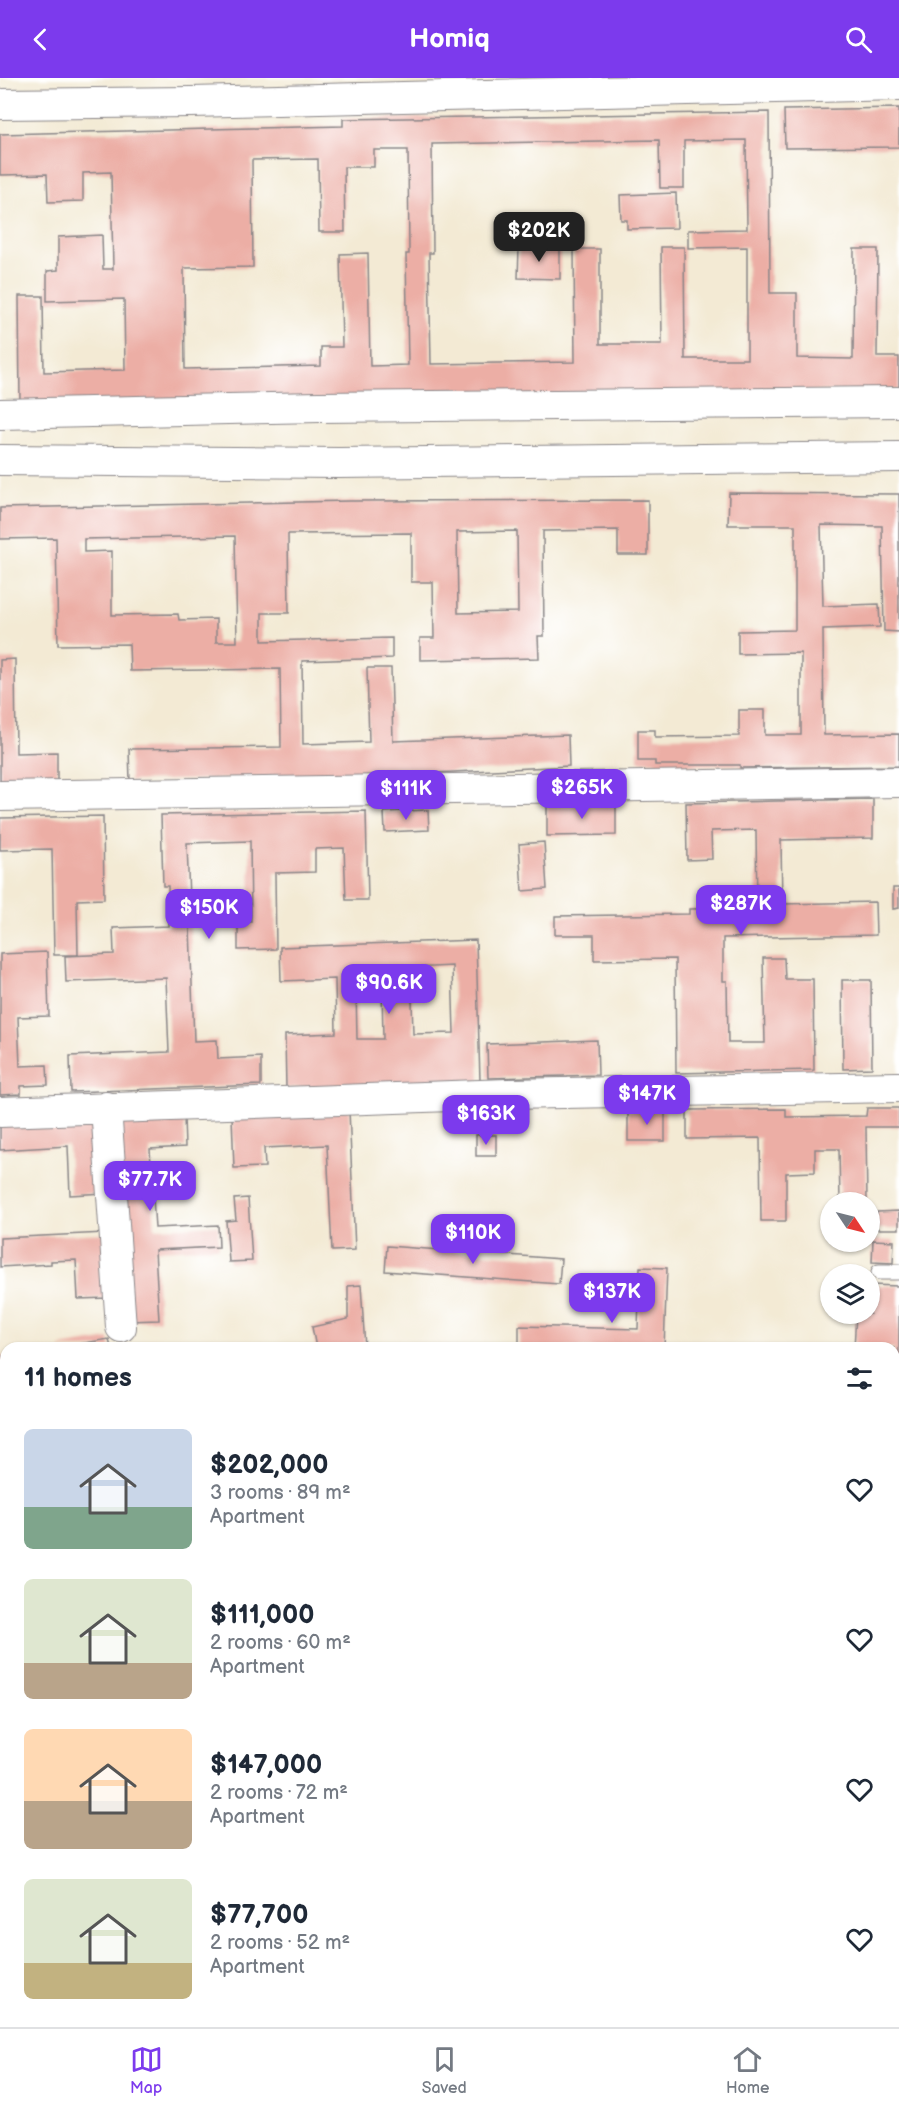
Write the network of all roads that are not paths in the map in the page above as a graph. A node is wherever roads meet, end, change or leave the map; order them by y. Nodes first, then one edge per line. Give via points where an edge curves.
1 (899, 85) edge
2 (0, 104) edge
3 (899, 402) edge
4 (0, 414) edge
5 (899, 458) edge
6 (0, 460) edge
7 (899, 782) edge
8 (0, 796) edge
9 (899, 1087) edge
10 (106, 1107) junction
11 (0, 1112) edge
12 (880, 1272) edge
13 (899, 1272) edge
14 (121, 1327) dead end

1 - 2 street
3 - 4 street
5 - 6 street
7 - 8 street
9 - 10 street via 496,1094
10 - 11 street
10 - 14 street
12 - 13 lane

